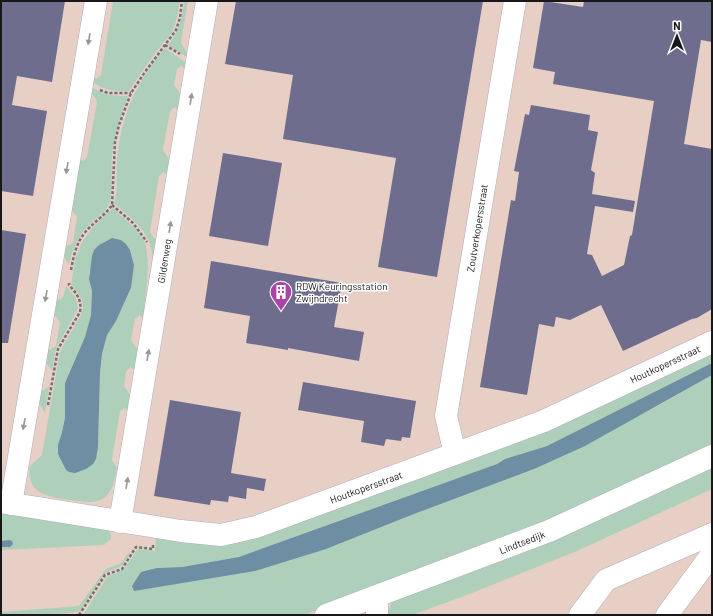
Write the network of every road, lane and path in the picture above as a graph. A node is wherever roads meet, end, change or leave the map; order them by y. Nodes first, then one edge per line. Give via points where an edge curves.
1 (96, 1) edge
2 (182, 1) edge
3 (207, 1) edge
4 (515, 1) edge
5 (83, 77) junction
6 (131, 94) junction
7 (112, 205) junction
8 (149, 247) dead end
9 (71, 271) dead end
10 (70, 278) dead end
11 (712, 342) edge
12 (48, 409) dead end
13 (455, 454) junction
14 (712, 456) edge
15 (6, 503) edge
16 (120, 522) junction
17 (154, 527) junction
18 (712, 534) edge
19 (712, 554) edge
20 (375, 606) edge
21 (79, 615) edge
22 (326, 615) edge
23 (580, 615) edge
24 (668, 615) edge

1 -> 5 street
2 - 6 path via 176,30 144,72
16 -> 3 street, Gildenweg
4 - 13 street, Zoutverkopersstraat via 446,416
5 - 6 path via 108,93
5 -> 15 street
6 - 7 path via 119,125 116,142
7 - 8 path via 133,223 146,238
7 - 9 path via 79,241 74,251
10 - 12 path via 69,285 78,295 80,312 58,348
11 - 13 street, Houtkopersstraat via 544,421
13 - 17 street, Houtkopersstraat via 256,527 221,535
14 - 20 street, Lindtsedijk via 549,531
15 - 16 street, Houtkopersstraat
16 - 17 street, Houtkopersstraat
17 - 21 path via 153,548 136,548 122,569 105,575
18 - 23 street via 606,580
19 - 24 street
20 - 22 street, Lindtsedijk

